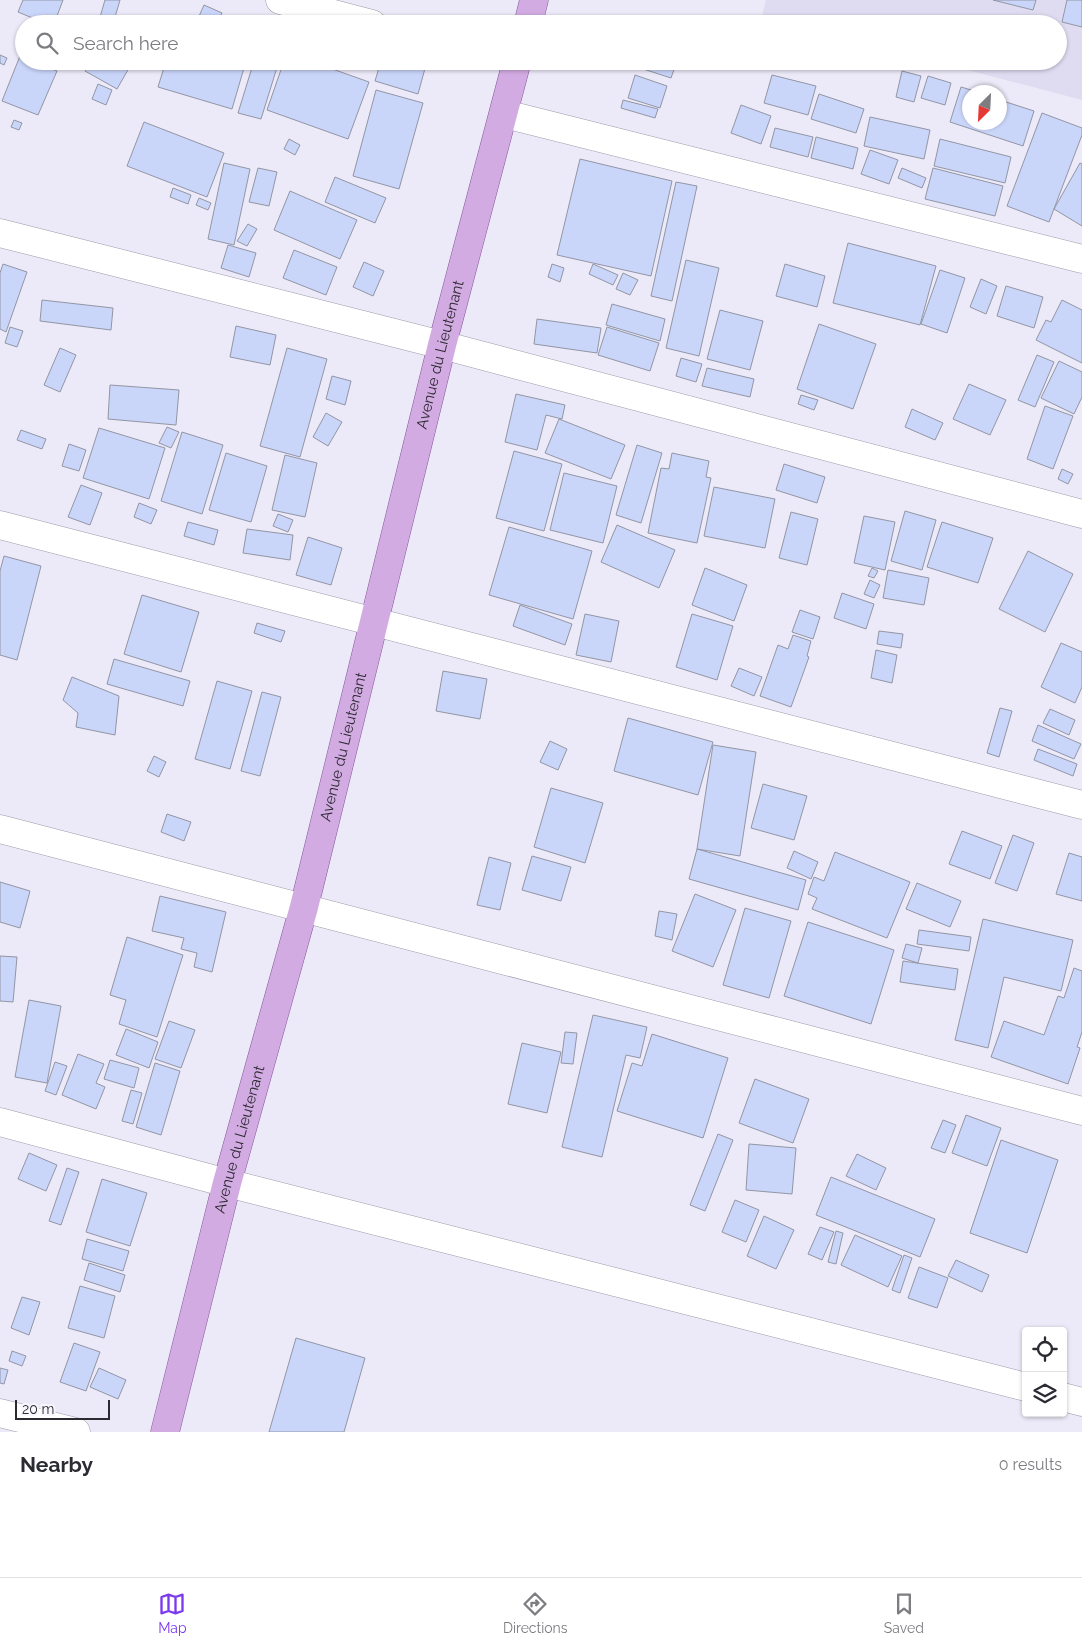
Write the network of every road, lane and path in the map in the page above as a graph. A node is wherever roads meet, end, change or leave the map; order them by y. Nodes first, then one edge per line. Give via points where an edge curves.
1 (280, 0) edge
2 (534, 0) edge
3 (338, 15) edge
4 (530, 15) edge
5 (516, 70) edge
6 (505, 114) junction
7 (0, 233) edge
8 (1082, 259) edge
9 (442, 345) junction
10 (1082, 514) edge
11 (0, 525) edge
12 (374, 622) junction
13 (1082, 804) edge
14 (0, 829) edge
15 (304, 907) junction
16 (1082, 1111) edge
17 (0, 1122) edge
18 (227, 1183) junction
19 (1022, 1386) edge
20 (1067, 1398) edge
21 (1082, 1402) edge
22 (0, 1413) edge
23 (76, 1432) edge
24 (165, 1432) edge

1 - 3 street
2 - 4 main road
5 - 6 main road, Avenue du Lieutenant
6 - 8 street
6 - 9 main road, Avenue du Lieutenant
7 - 9 street
9 - 10 street
9 - 12 main road, Avenue du Lieutenant
11 - 12 street
12 - 13 street
12 - 15 main road, Avenue du Lieutenant
14 - 15 street
15 - 16 street
15 - 18 main road, Avenue du Lieutenant
17 - 18 street
18 - 19 street
18 - 24 main road, Avenue du Lieutenant
20 - 21 street
22 - 23 street

